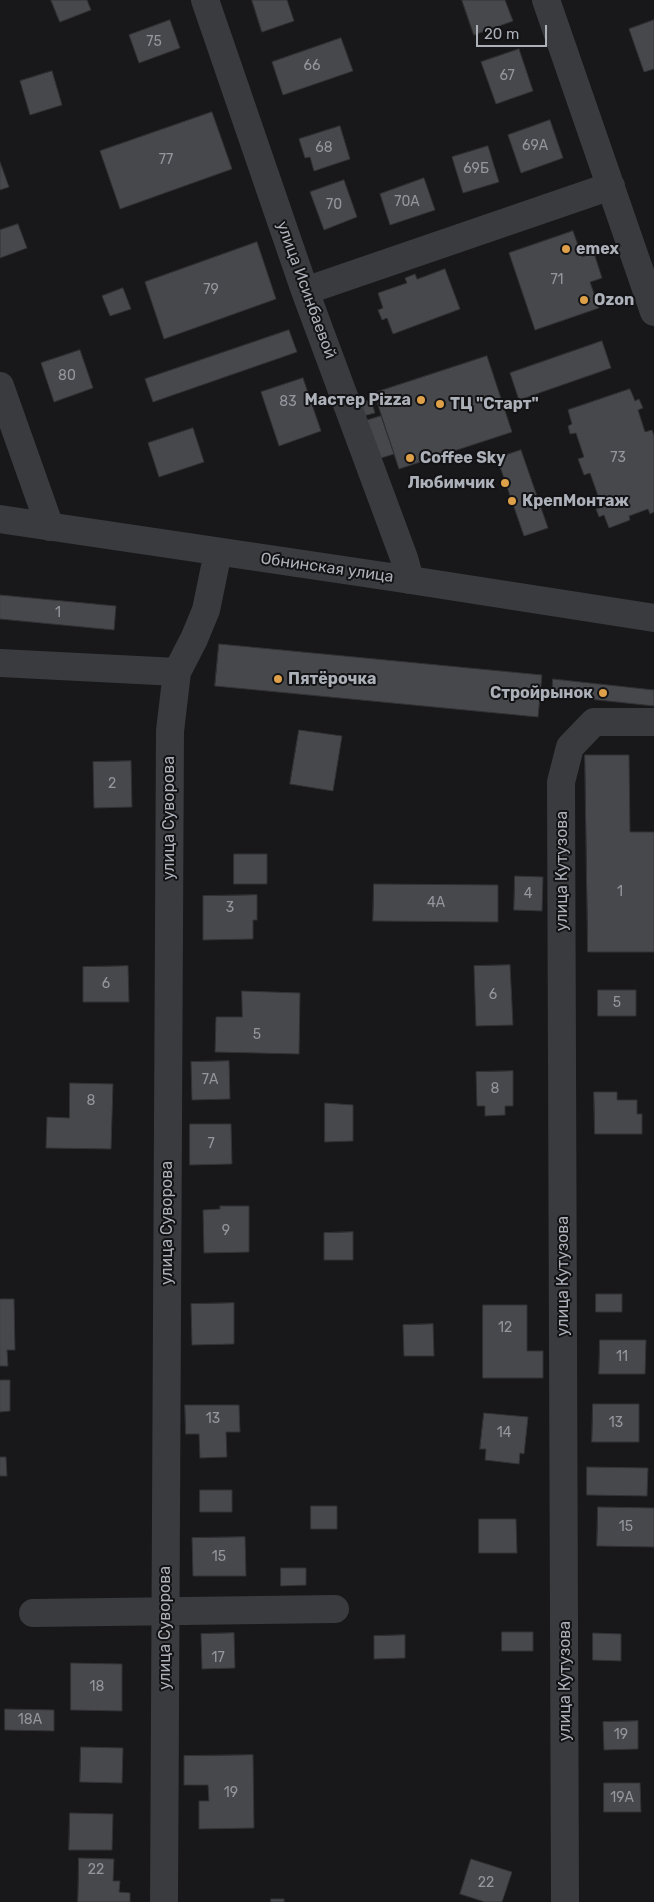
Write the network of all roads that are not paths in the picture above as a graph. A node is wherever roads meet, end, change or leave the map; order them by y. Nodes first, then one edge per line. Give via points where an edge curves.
1 (205, 0) edge
2 (546, 0) edge
3 (611, 186) junction
4 (305, 291) junction
5 (654, 312) edge
6 (0, 386) edge
7 (0, 519) edge
8 (50, 527) junction
9 (218, 552) junction
10 (410, 580) junction
11 (654, 618) edge
12 (0, 663) edge
13 (177, 672) junction
14 (654, 722) edge
15 (335, 1609) dead end
16 (165, 1611) junction
17 (33, 1613) dead end
18 (164, 1902) edge
19 (565, 1902) edge

1 - 4 street, улица Исинбаевой
2 - 3 street
3 - 4 street
3 - 5 street
4 - 10 street, улица Исинбаевой
6 - 8 street
7 - 8 street, Обнинская улица
8 - 9 street, Обнинская улица
9 - 10 street, Обнинская улица
9 - 13 street, улица Суворова via 206,610
10 - 11 street, Обнинская улица
12 - 13 street
13 - 16 street, улица Суворова via 170,731
14 - 19 street, улица Кутузова via 594,722 570,747 561,782
15 - 16 street
16 - 17 street
16 - 18 street, улица Суворова

